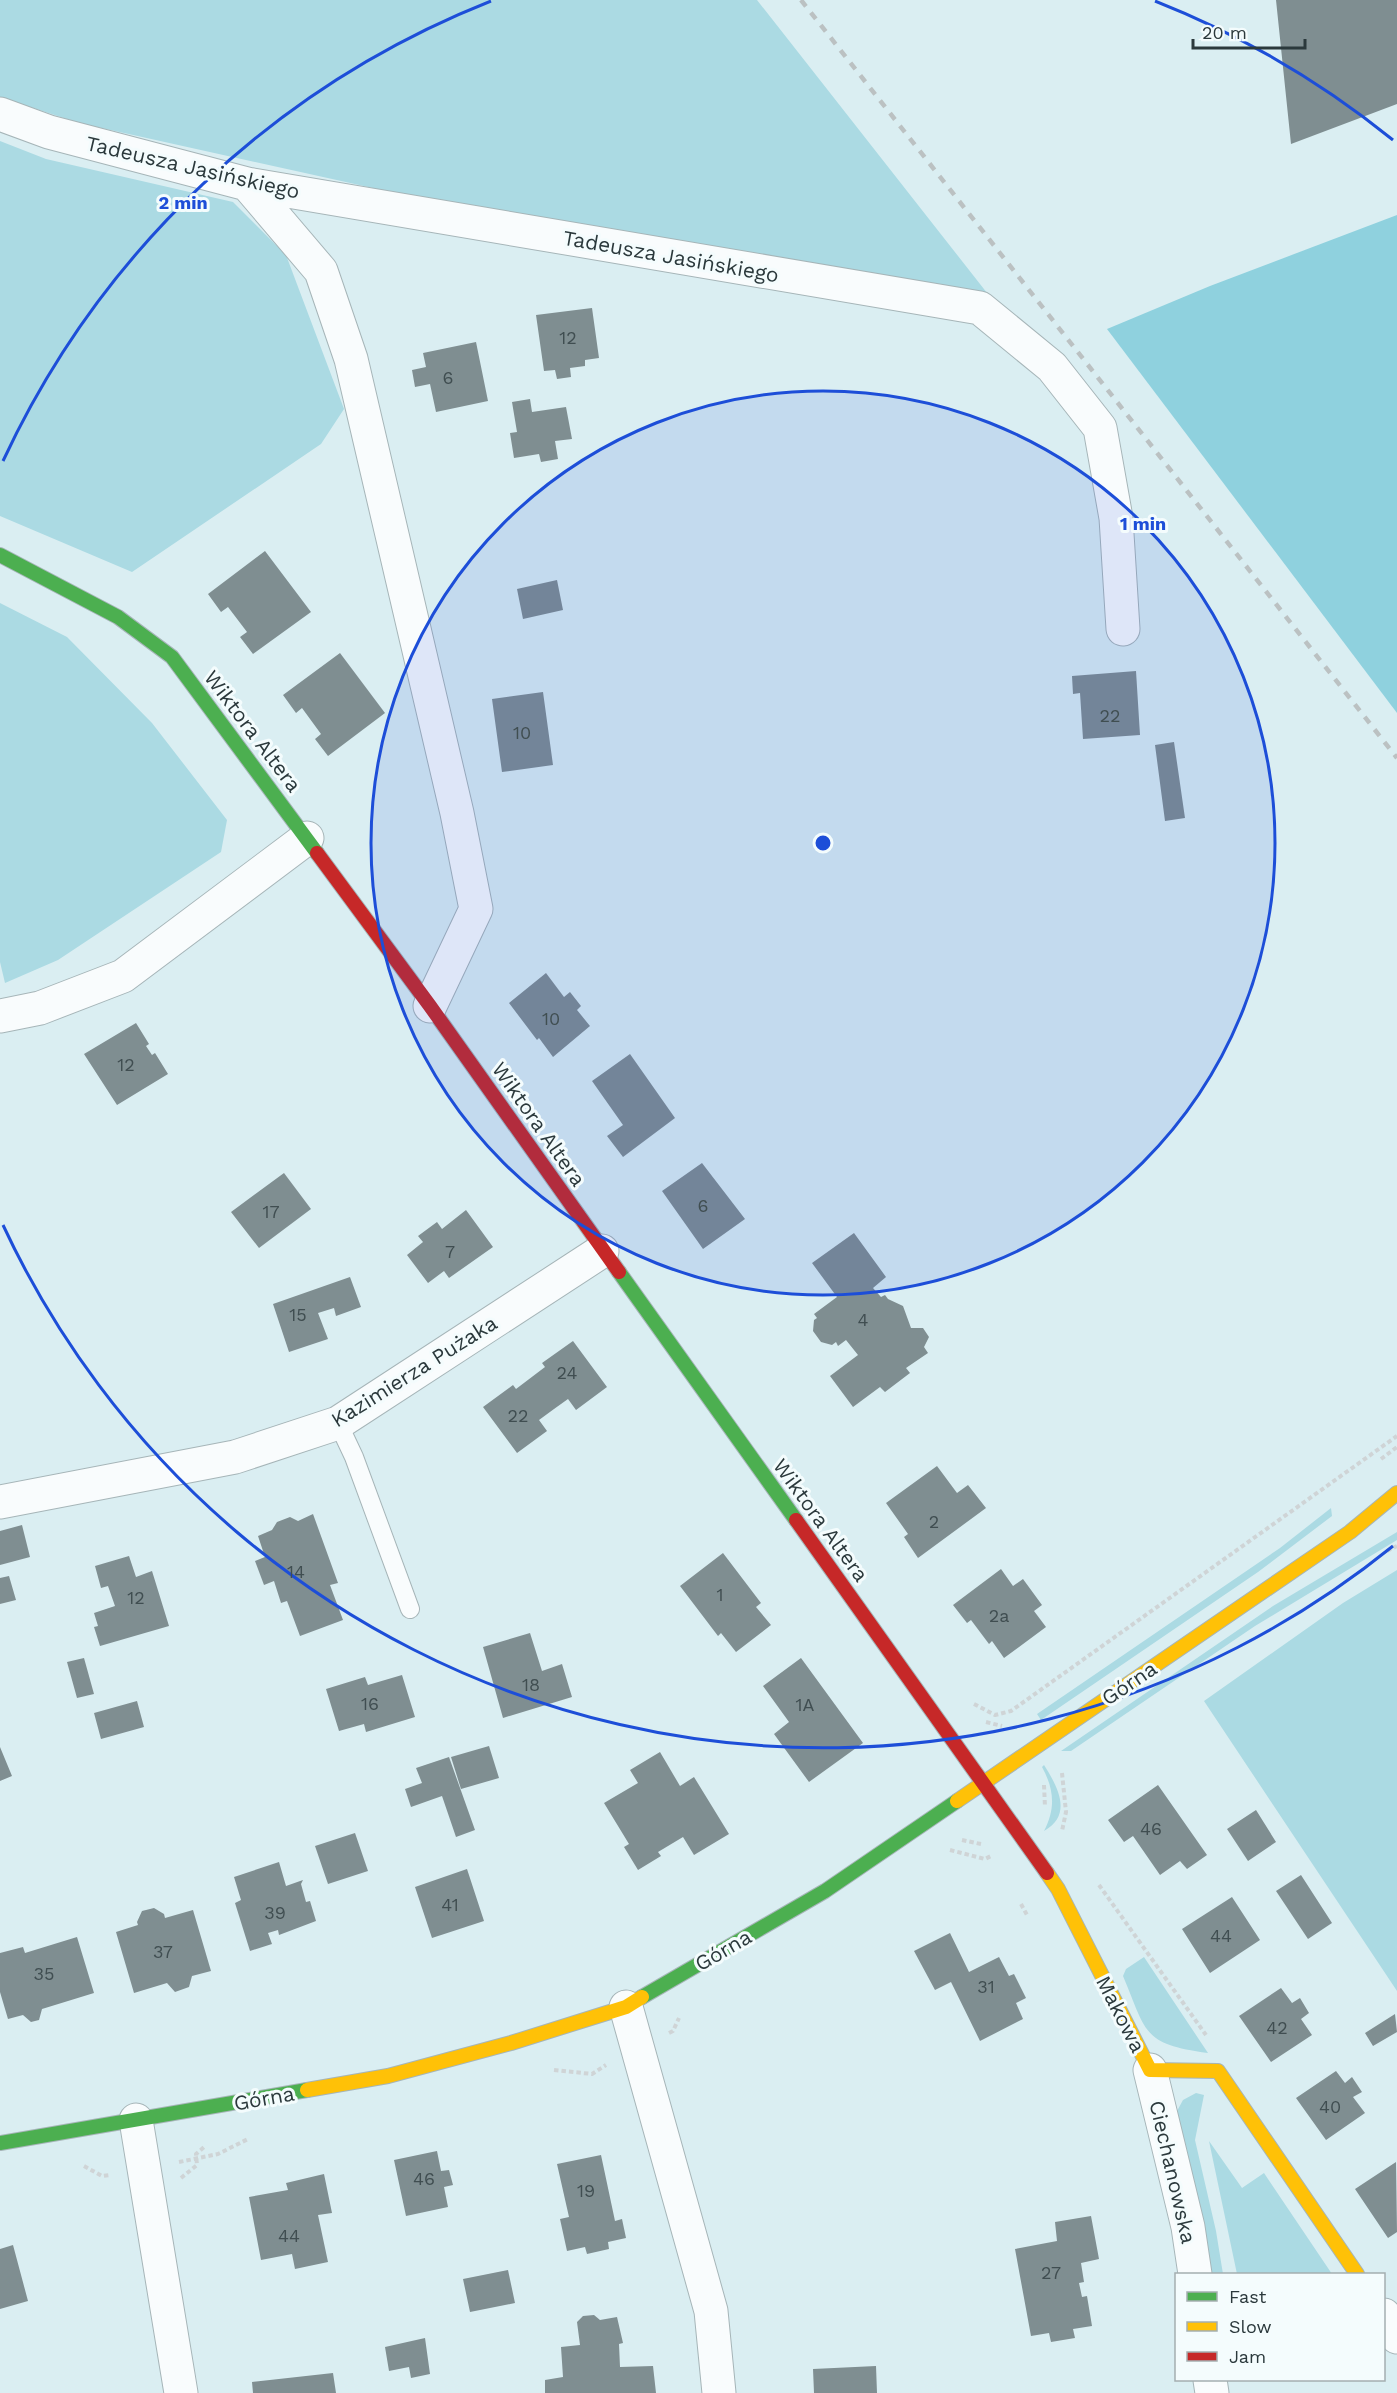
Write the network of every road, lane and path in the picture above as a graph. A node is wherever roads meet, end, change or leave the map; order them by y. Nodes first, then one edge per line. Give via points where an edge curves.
1 (0, 114) edge
2 (248, 184) junction
3 (0, 555) edge
4 (1123, 629) dead end
5 (307, 838) junction
6 (430, 1006) junction
7 (0, 1016) edge
8 (602, 1251) junction
9 (338, 1423) junction
10 (1397, 1436) edge
11 (1397, 1493) edge
12 (0, 1502) edge
13 (1397, 1508) edge
14 (1350, 1532) junction
15 (410, 1609) dead end
16 (970, 1700) dead end
17 (1019, 1706) junction
18 (1044, 1741) junction
19 (984, 1782) junction
20 (1032, 1851) junction
21 (626, 2007) junction
22 (1150, 2070) junction
23 (136, 2120) junction
24 (0, 2143) edge
25 (111, 2168) dead end
26 (117, 2174) dead end
27 (1195, 2273) edge
28 (1356, 2273) edge
29 (1385, 2318) edge
30 (1397, 2337) edge
31 (181, 2393) edge
32 (719, 2393) edge

1 - 2 street, Tadeusza Jasińskiego via 49,132
2 - 4 street, Tadeusza Jasińskiego via 980,308 1052,367 1100,428 1116,518
2 - 6 street via 321,271 351,359 457,813 476,909
3 - 5 street, Wiktora Altera via 118,617 172,657
5 - 6 street, Wiktora Altera
5 - 7 street via 123,976 40,1008
6 - 8 street, Wiktora Altera
8 - 9 street, Kazimierza Pużaka
8 - 19 street, Wiktora Altera
9 - 12 street, Kazimierza Pużaka via 235,1457
9 - 15 lane
10 - 17 path
11 - 14 street, Górna
13 - 14 street, Górna
14 - 18 street, Górna
16 - 17 path via 996,1715
17 - 18 path
18 - 19 street, Górna
18 - 20 path via 1061,1766 1066,1812 1062,1833
19 - 20 street, Makowa
19 - 21 street, Górna via 825,1891
20 - 22 street, Makowa via 1058,1889
21 - 23 street, Górna via 388,2076
21 - 32 street via 711,2311
22 - 27 street, Ciechanowska via 1188,2227
22 - 28 street, Makowa via 1218,2071
23 - 24 street, Górna
23 - 31 street
25 - 26 path
29 - 30 street

